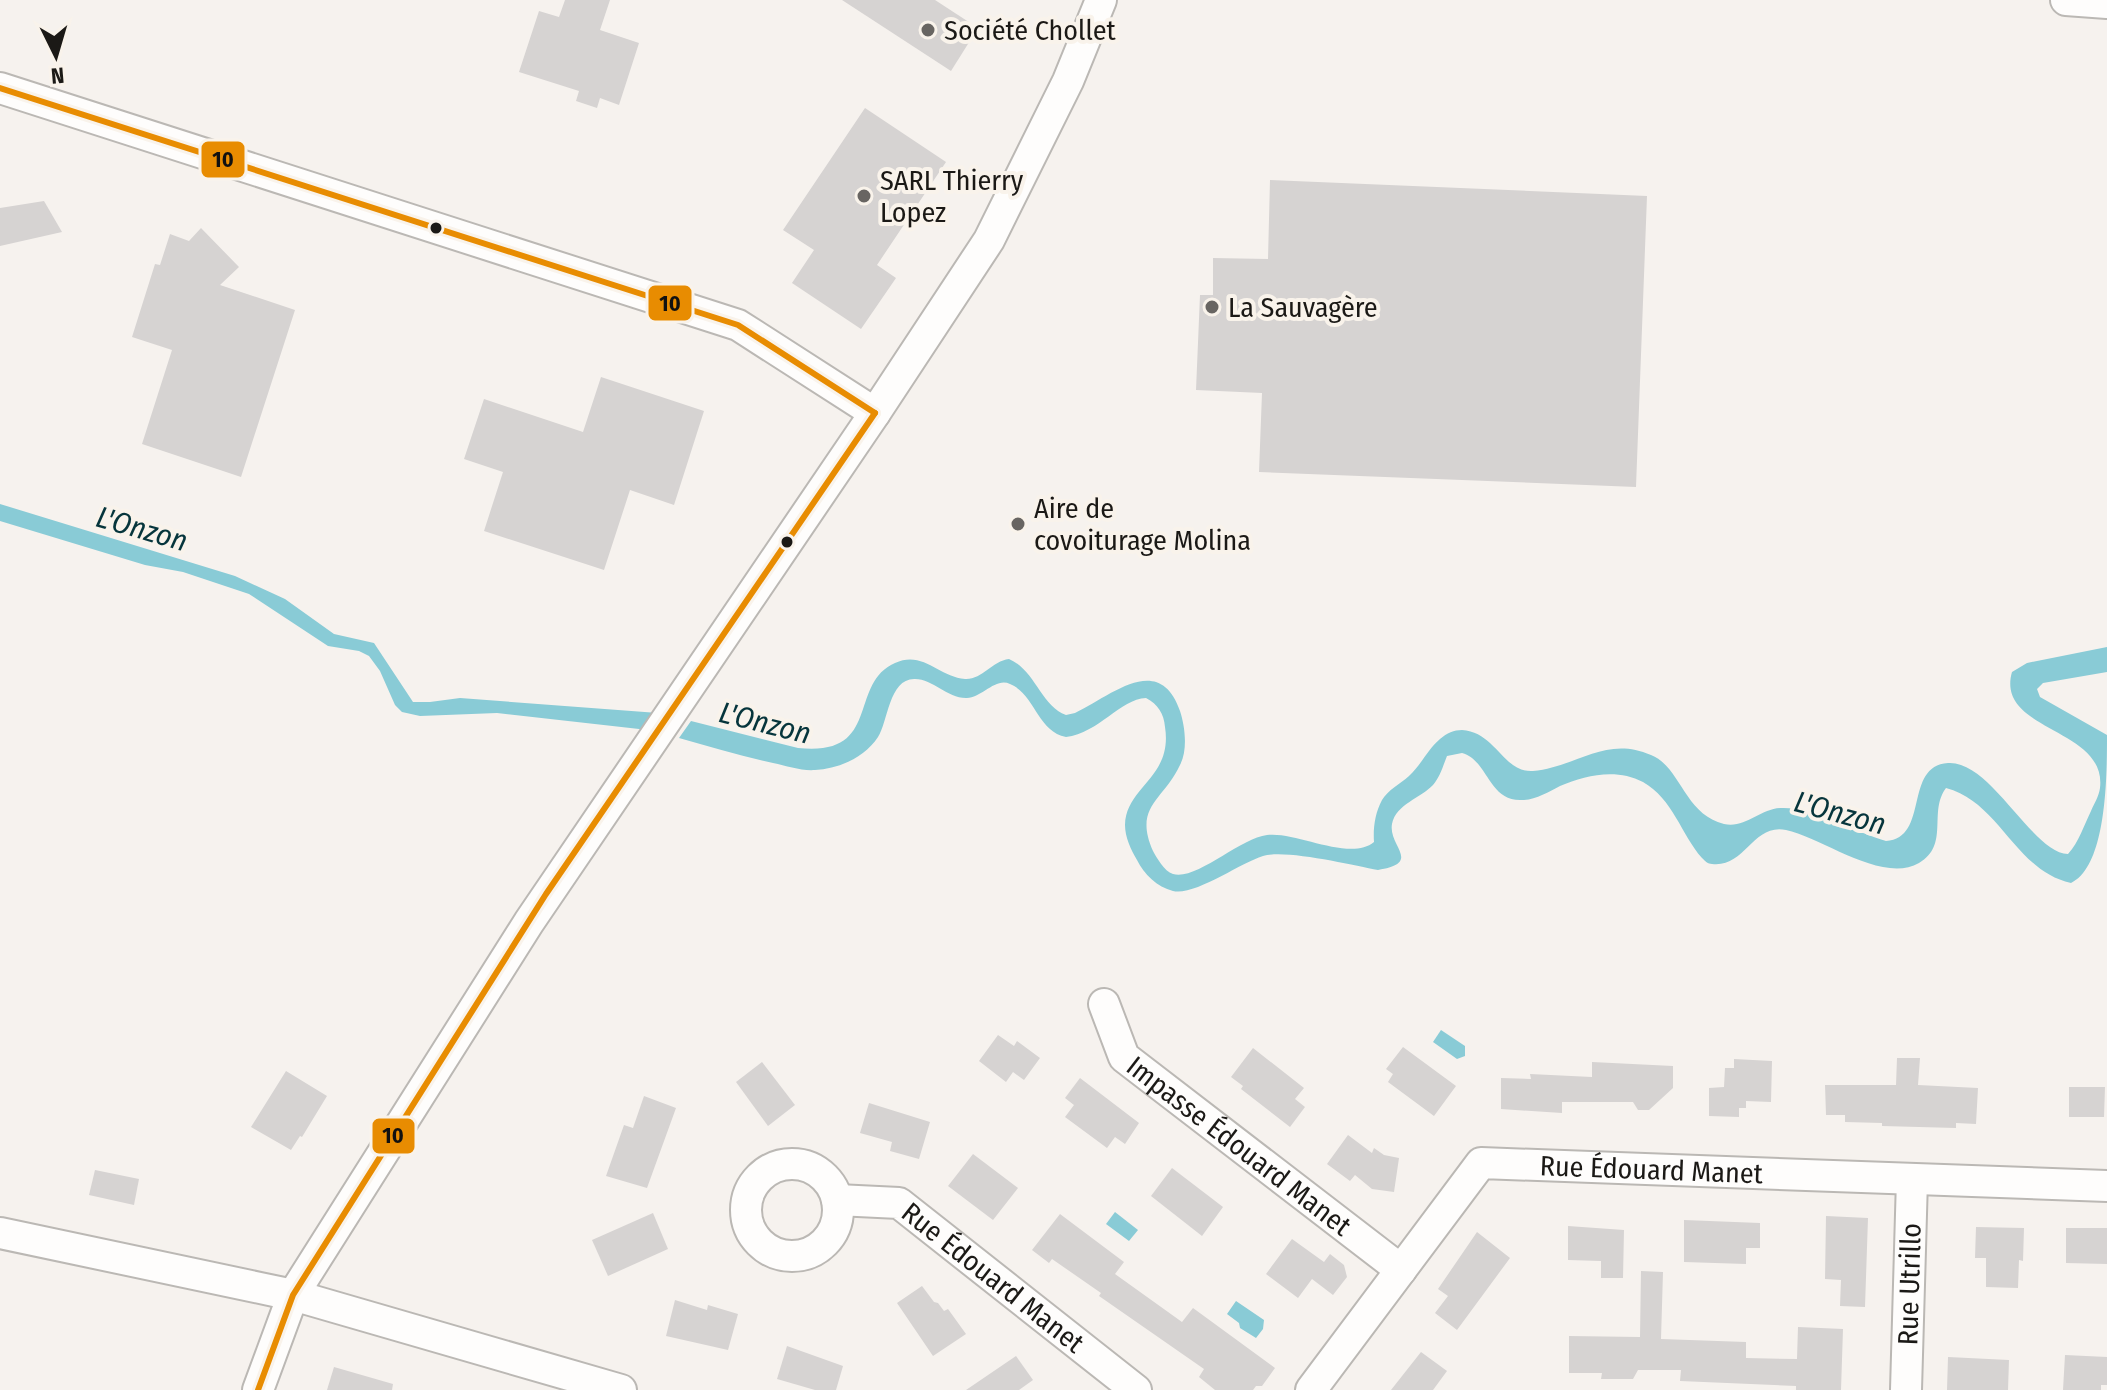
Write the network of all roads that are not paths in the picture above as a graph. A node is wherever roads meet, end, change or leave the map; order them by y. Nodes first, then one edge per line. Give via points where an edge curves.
1 (1101, 0) edge
2 (2066, 0) edge
3 (2107, 3) edge
4 (0, 88) edge
5 (875, 413) junction
6 (1104, 1004) dead end
7 (1912, 1179) junction
8 (2107, 1186) edge
9 (837, 1200) dead end
10 (0, 1233) edge
11 (1401, 1270) junction
12 (293, 1295) junction
13 (575, 1384) edge
14 (258, 1390) edge
15 (621, 1390) edge
16 (1136, 1390) edge
17 (1311, 1390) edge
18 (1906, 1390) edge

1 - 5 street via 1068,81 989,240
2 - 3 street
4 - 5 street via 738,325
5 - 12 street via 546,894
6 - 11 street, Impasse Édouard Manet via 1124,1057
7 - 8 street, Rue Édouard Manet
7 - 11 street, Rue Édouard Manet via 1481,1163
7 - 18 street, Rue Utrillo
9 - 16 street, Rue Édouard Manet via 899,1203
10 - 12 street
11 - 17 street, Rue Édouard Manet
12 - 13 street
12 - 14 street
13 - 15 street

